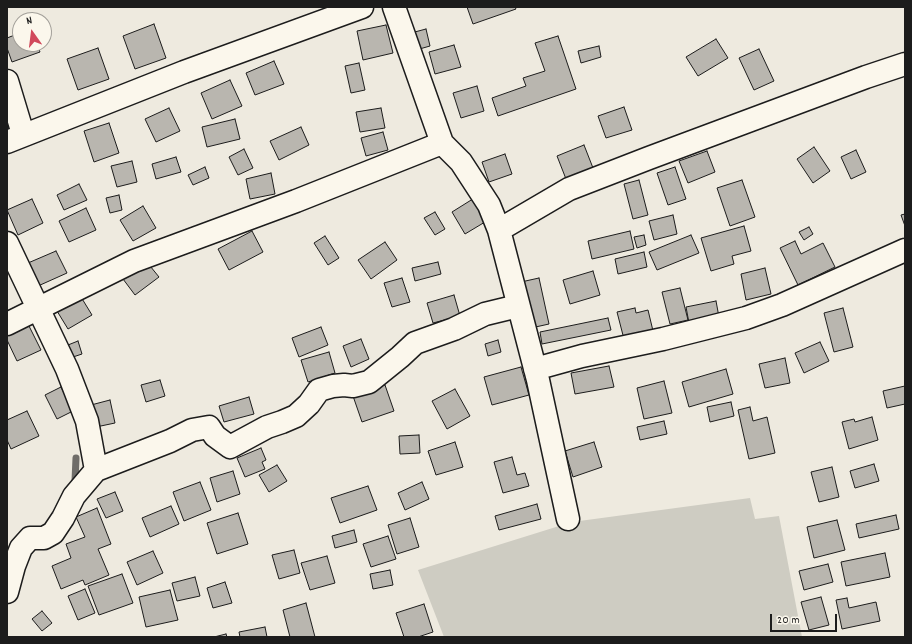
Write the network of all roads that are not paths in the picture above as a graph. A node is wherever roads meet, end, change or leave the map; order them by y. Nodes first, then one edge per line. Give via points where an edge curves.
1 (362, 7) edge
2 (394, 7) edge
3 (905, 64) edge
4 (7, 81) edge
5 (15, 138) edge
6 (442, 143) junction
7 (499, 230) junction
8 (7, 243) edge
9 (905, 250) edge
10 (518, 306) junction
11 (38, 308) junction
12 (7, 324) edge
13 (535, 369) junction
14 (96, 470) junction
15 (568, 519) dead end
16 (7, 592) edge

1 - 5 street via 184,72
2 - 6 street
3 - 7 street via 569,189
4 - 5 street
6 - 7 street via 461,162 489,205
6 - 11 street via 134,261
7 - 10 street
8 - 11 street
9 - 13 street via 782,305 746,318
10 - 13 street
10 - 14 street via 485,314 415,343 369,382 320,390 296,416 267,426 230,447 209,428 192,430
11 - 12 street
11 - 14 street via 67,369 87,421
13 - 15 street
14 - 16 street via 74,496 53,533 44,538 30,538 21,548

